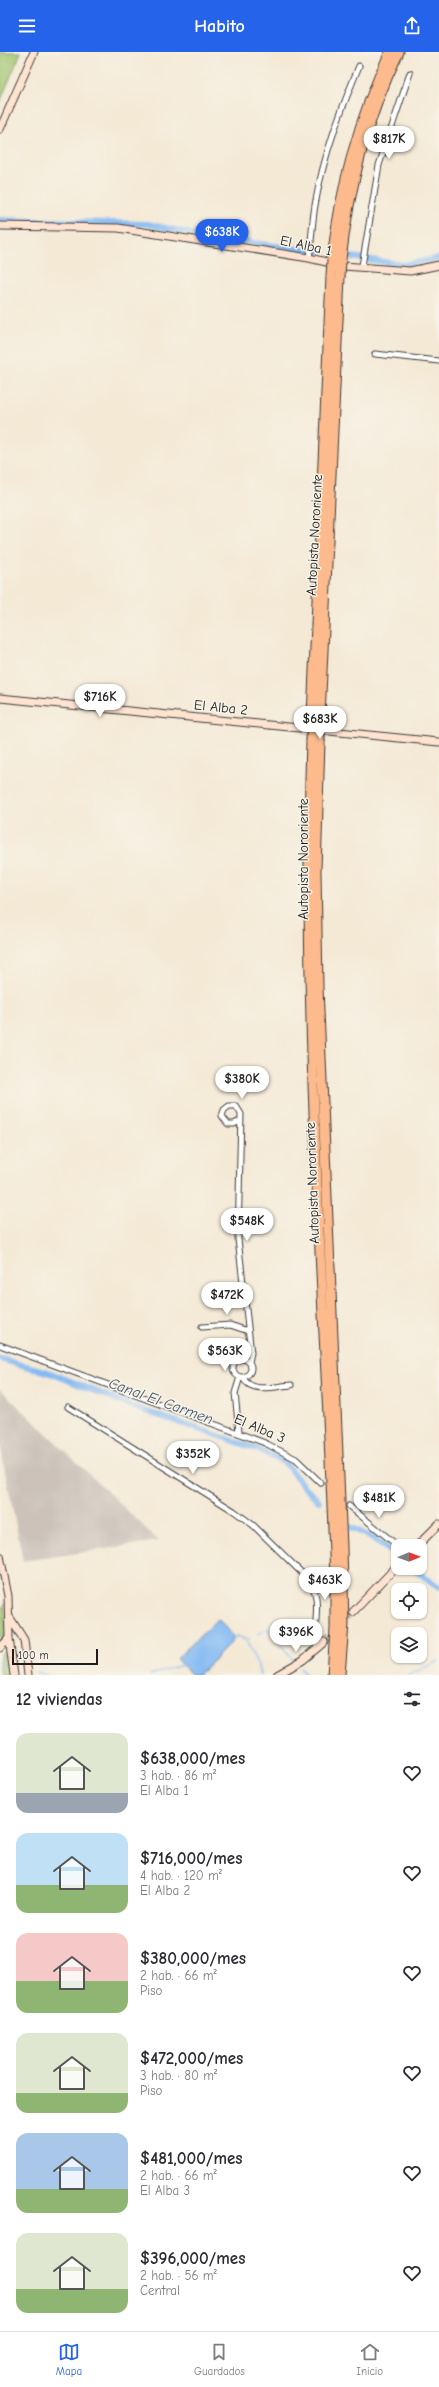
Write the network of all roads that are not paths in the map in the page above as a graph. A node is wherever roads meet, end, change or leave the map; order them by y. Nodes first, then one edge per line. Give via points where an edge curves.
1 (34, 52) edge
2 (390, 52) edge
3 (400, 52) edge
4 (359, 66) dead end
5 (410, 73) dead end
6 (0, 129) edge
7 (0, 226) edge
8 (310, 254) junction
9 (337, 260) junction
10 (362, 264) junction
11 (439, 265) edge
12 (375, 354) dead end
13 (439, 360) edge
14 (0, 698) edge
15 (315, 742) junction
16 (439, 742) edge
17 (240, 1121) dead end
18 (202, 1327) dead end
19 (248, 1331) junction
20 (0, 1345) edge
21 (249, 1362) junction
22 (241, 1378) junction
23 (291, 1385) dead end
24 (68, 1407) dead end
25 (239, 1432) junction
26 (321, 1483) dead end
27 (349, 1506) dead end
28 (439, 1524) edge
29 (424, 1539) edge
30 (391, 1540) edge
31 (0, 1556) edge
32 (391, 1572) edge
33 (353, 1612) tunnel mouth
34 (10, 1618) junction
35 (9, 1638) junction
36 (24, 1640) junction
37 (324, 1642) tunnel mouth
38 (0, 1648) edge
39 (317, 1648) junction
40 (14, 1675) edge
41 (28, 1675) edge
42 (277, 1675) edge
43 (332, 1675) edge
44 (340, 1675) edge

1 - 6 street
2 - 9 highway, Autopista Nororiente via 368,102 352,154 341,199
3 - 9 highway, Autopista Nororiente via 377,104 361,151
4 - 8 street via 331,142 320,182
5 - 10 street via 379,165
7 - 8 street, El Alba 1 via 118,228
8 - 10 street, El Alba 1 via 326,263
9 - 15 highway, Autopista Nororiente, bridge
10 - 11 street, El Alba 1 via 410,271
12 - 13 street
14 - 16 street, El Alba 2
15 - 43 highway, Autopista Nororiente via 308,827 308,937 334,1567 335,1628
15 - 44 highway, Autopista Nororiente via 317,950 343,1563 344,1624
17 - 19 street via 238,1239
18 - 19 street via 230,1325
19 - 21 street
20 - 25 street, El Alba 3
21 - 22 street via 250,1370
21 - 22 street via 240,1360 234,1365 235,1374
22 - 23 street via 254,1388
22 - 25 street via 236,1393
24 - 39 street via 253,1525 314,1588 317,1599 314,1628
25 - 26 street, El Alba 3 via 291,1455
27 - 30 street
28 - 29 street
31 - 34 street
32 - 33 street
34 - 35 street
34 - 36 street
35 - 36 street
35 - 38 street
35 - 40 street
36 - 41 street
37 - 39 street
39 - 42 street

